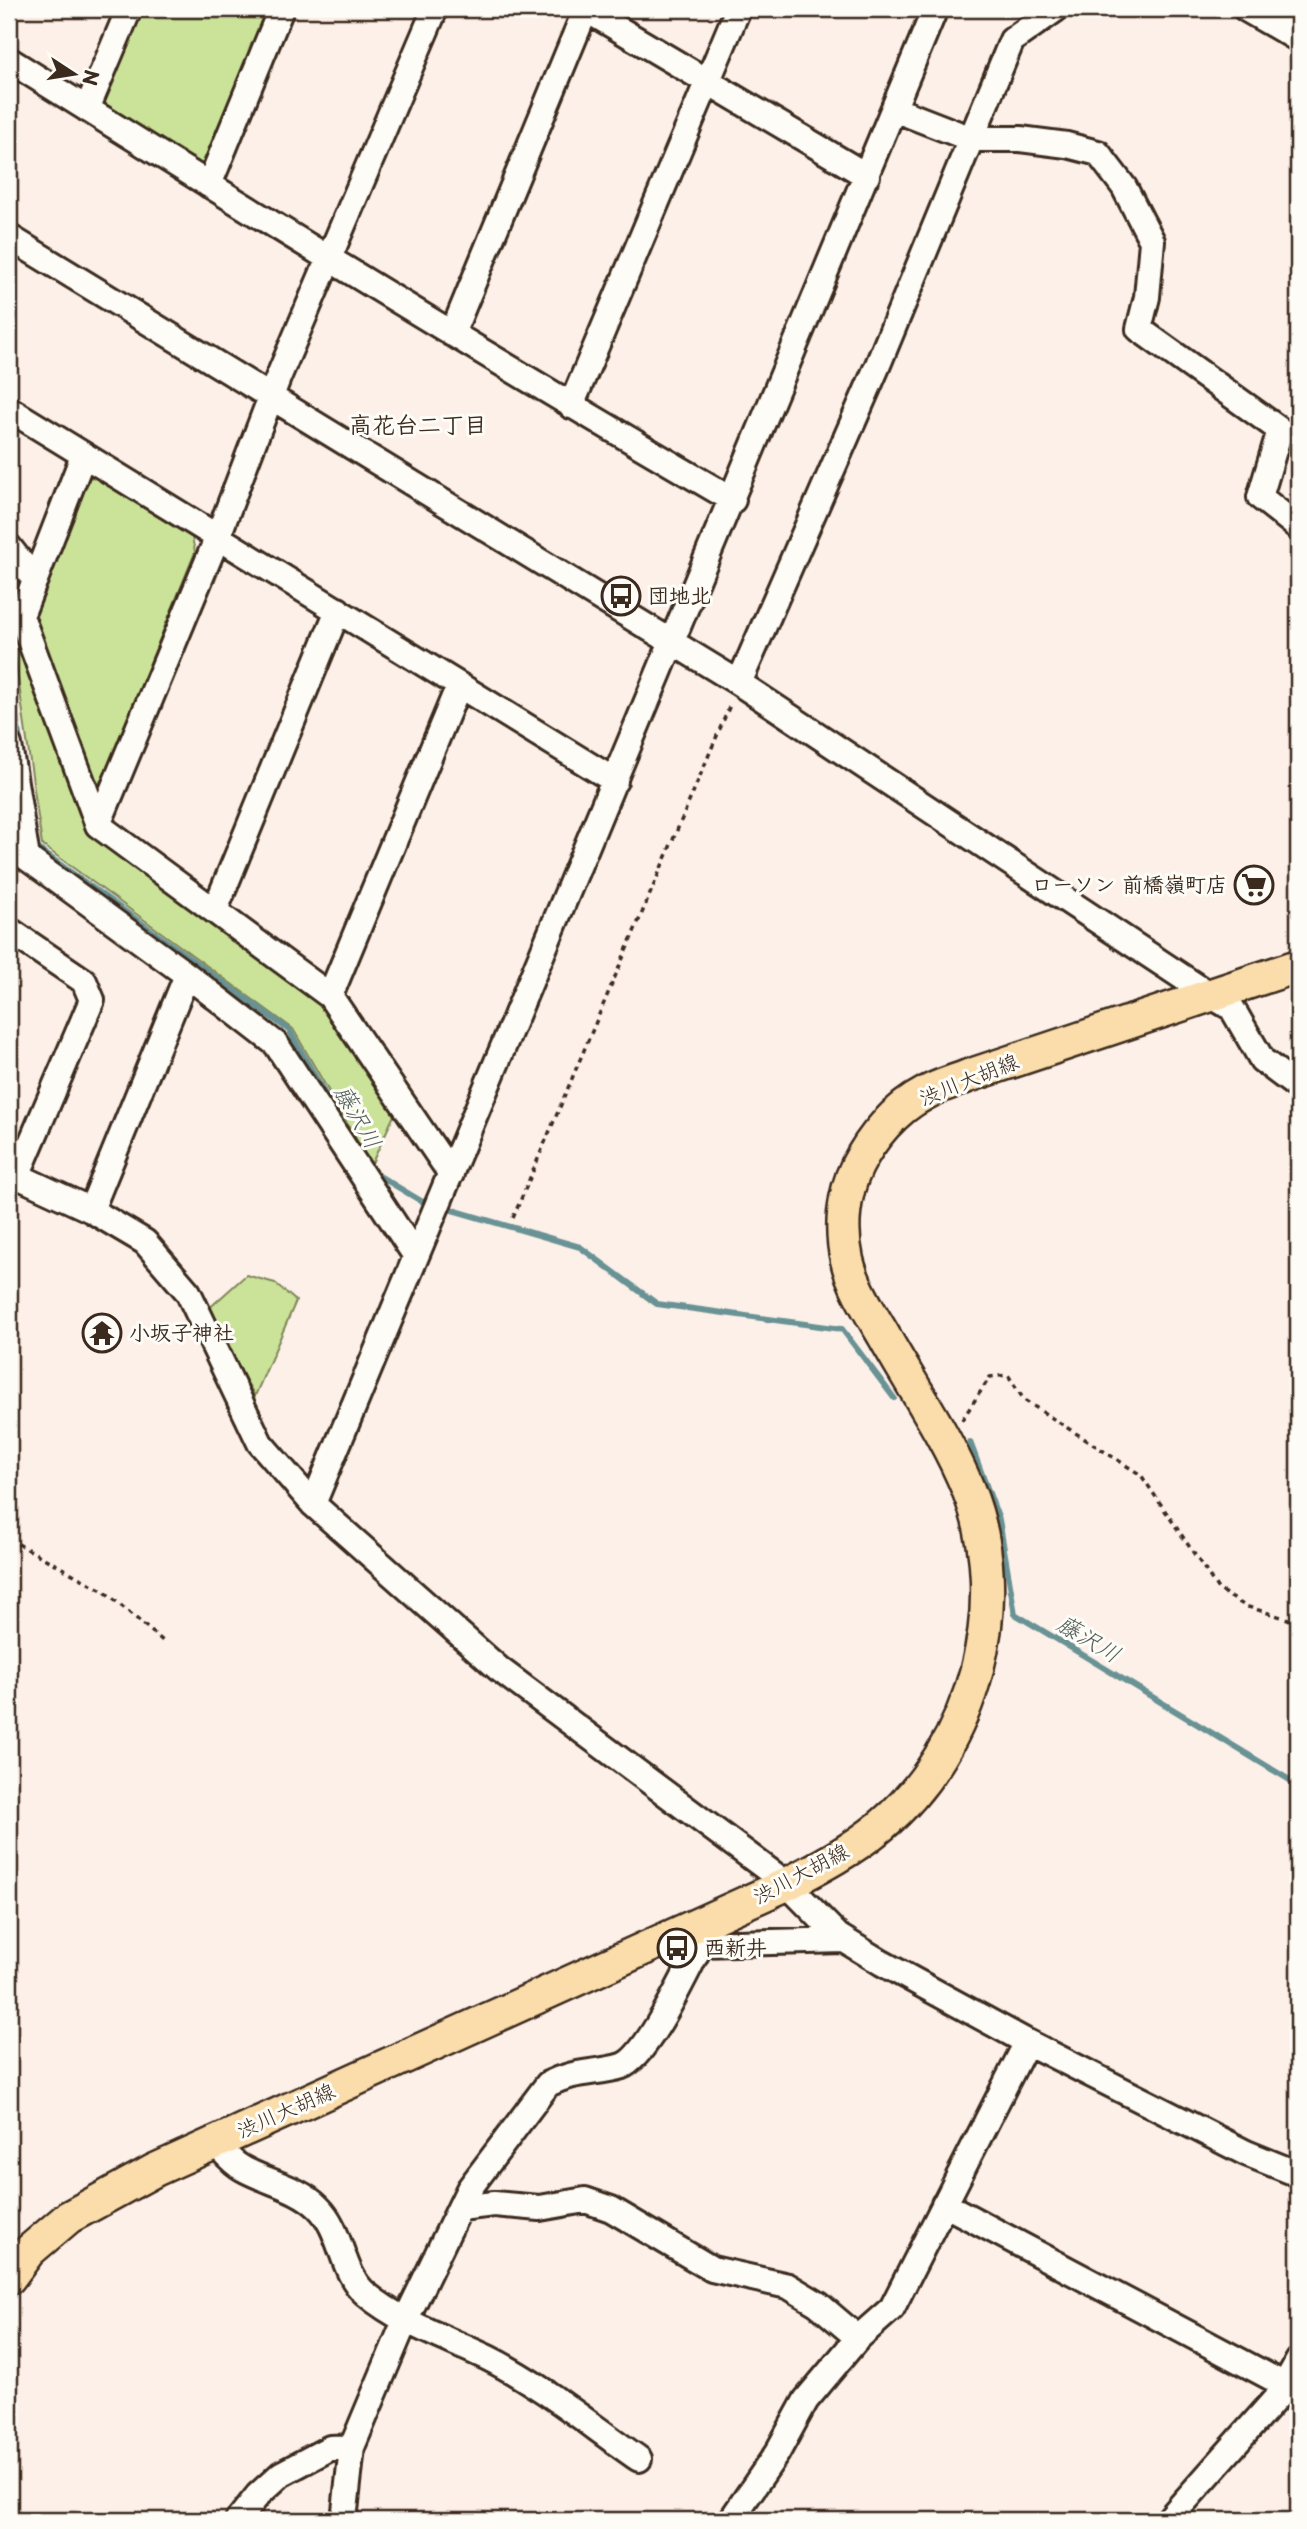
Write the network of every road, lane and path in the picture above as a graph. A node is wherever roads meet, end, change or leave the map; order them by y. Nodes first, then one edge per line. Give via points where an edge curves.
1 (129, 9) edge
2 (281, 9) edge
3 (435, 9) edge
4 (586, 9) edge
5 (738, 9) edge
6 (935, 9) edge
7 (1056, 9) edge
8 (1246, 9) edge
9 (1298, 38) edge
10 (9, 60) edge
11 (708, 82) junction
12 (87, 109) junction
13 (894, 109) junction
14 (971, 139) junction
15 (867, 176) junction
16 (209, 185) junction
17 (9, 237) edge
18 (330, 260) junction
19 (452, 334) junction
20 (272, 396) junction
21 (571, 406) junction
22 (9, 410) edge
23 (83, 456) junction
24 (733, 500) junction
25 (1298, 527) edge
26 (218, 536) junction
27 (9, 547) edge
28 (35, 580) junction
29 (338, 610) junction
30 (673, 642) junction
31 (739, 683) junction
32 (459, 685) junction
33 (9, 745) edge
34 (615, 781) junction
35 (98, 825) junction
36 (215, 910) junction
37 (9, 930) edge
38 (1298, 966) edge
39 (187, 975) junction
40 (1208, 995) junction
41 (330, 996) junction
42 (1298, 1087) edge
43 (451, 1174) junction
44 (11, 1176) edge
45 (91, 1210) junction
46 (513, 1218) dead end
47 (415, 1255) junction
48 (946, 1444) junction
49 (313, 1504) junction
50 (9, 1539) edge
51 (1298, 1622) edge
52 (164, 1642) dead end
53 (787, 1884) junction
54 (696, 1936) junction
55 (844, 1940) junction
56 (1027, 2042) junction
57 (215, 2143) junction
58 (1298, 2174) edge
59 (944, 2204) junction
60 (460, 2208) junction
61 (9, 2278) edge
62 (405, 2321) junction
63 (858, 2338) junction
64 (1298, 2361) edge
65 (1285, 2385) junction
66 (352, 2447) junction
67 (639, 2459) dead end
68 (239, 2520) edge
69 (344, 2520) edge
70 (731, 2520) edge
71 (1168, 2520) edge

1 - 12 street
2 - 16 street
3 - 18 street
4 - 11 street
4 - 19 street
5 - 11 street
6 - 13 street
7 - 14 street via 1012,40
8 - 9 street
10 - 12 street
11 - 15 street
11 - 21 street
12 - 16 street
13 - 14 street
13 - 15 street
14 - 25 street via 1020,139 1098,153 1124,187 1152,241 1139,329 1280,430 1260,497
14 - 31 street
15 - 24 street
16 - 18 street
17 - 20 street
18 - 19 street
18 - 20 street
19 - 21 street
20 - 26 street
20 - 30 street
21 - 24 street
22 - 23 street
23 - 26 street
23 - 28 street
24 - 30 street
26 - 29 street
26 - 35 street
27 - 28 street
28 - 35 street via 21,616
29 - 32 street
29 - 36 street
30 - 31 street
30 - 34 street
31 - 40 street
31 - 46 path
32 - 34 street
32 - 41 street
33 - 39 street via 27,858
34 - 43 street
35 - 36 street
36 - 41 street
37 - 44 street via 84,981 92,1000
38 - 40 main road, 渋川大胡線
39 - 45 street
39 - 47 street via 276,1044
40 - 42 street via 1232,1008 1262,1060
40 - 48 main road, 渋川大胡線 via 922,1094 879,1129 865,1150 844,1210 847,1259 872,1316
41 - 43 street
43 - 47 street
44 - 45 street
45 - 49 street via 145,1242 188,1292 260,1443
47 - 49 street
48 - 51 path via 990,1377 1008,1376 1024,1400 1141,1475 1218,1589 1245,1606
48 - 53 main road, 渋川大胡線 via 968,1488 986,1569 985,1632 970,1694 944,1752 909,1799 847,1853
49 - 53 street via 499,1669
50 - 52 path via 104,1591
53 - 54 main road, 渋川大胡線
53 - 55 street
54 - 55 street
54 - 57 main road, 渋川大胡線
54 - 60 street via 644,2048 624,2065 566,2075 548,2084 469,2189
55 - 56 street
56 - 58 street
56 - 59 street
57 - 61 main road, 渋川大胡線 via 69,2217 29,2251
57 - 62 street via 240,2167 317,2206 333,2226 355,2283
59 - 63 street via 892,2308
59 - 65 street
60 - 62 street
60 - 63 street via 494,2204 540,2208 585,2200 611,2209 712,2269 788,2286
62 - 66 street
62 - 67 street via 490,2359
63 - 70 street via 806,2400
64 - 65 street
65 - 71 street
66 - 68 street via 330,2448 281,2473
66 - 69 street

